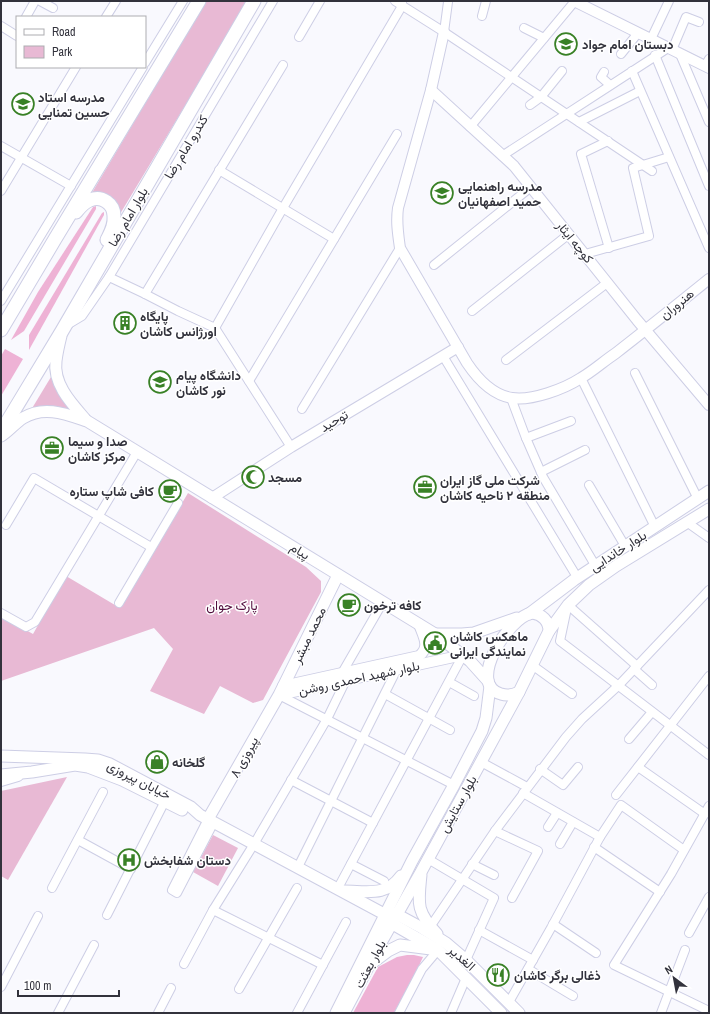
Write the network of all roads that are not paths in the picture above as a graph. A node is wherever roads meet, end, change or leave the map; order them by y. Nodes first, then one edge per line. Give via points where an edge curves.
1 (35, 1) edge
2 (40, 1) edge
3 (183, 1) edge
4 (199, 1) edge
5 (254, 1) edge
6 (273, 1) edge
7 (320, 1) edge
8 (395, 1) edge
9 (486, 1) edge
10 (575, 1) edge
11 (669, 1) edge
12 (115, 2) edge
13 (448, 2) dead end
14 (402, 3) edge
15 (54, 8) dead end
16 (27, 16) edge
17 (107, 16) edge
18 (482, 16) dead end
19 (699, 22) dead end
20 (1, 26) edge
21 (524, 28) dead end
22 (444, 32) junction
23 (638, 33) junction
24 (16, 34) edge
25 (299, 37) dead end
26 (544, 38) junction
27 (651, 39) junction
28 (673, 50) junction
29 (621, 54) dead end
30 (655, 56) junction
31 (146, 62) edge
32 (283, 65) dead end
33 (708, 65) edge
34 (72, 68) edge
35 (142, 68) edge
36 (562, 71) dead end
37 (632, 71) junction
38 (604, 72) dead end
39 (512, 77) junction
40 (610, 85) junction
41 (430, 90) junction
42 (640, 91) junction
43 (541, 97) junction
44 (530, 105) dead end
45 (566, 114) junction
46 (579, 122) junction
47 (709, 122) edge
48 (470, 127) junction
49 (397, 134) dead end
50 (608, 142) junction
51 (1, 146) edge
52 (502, 156) junction
53 (669, 156) junction
54 (21, 157) junction
55 (644, 166) junction
56 (219, 170) junction
57 (652, 171) dead end
58 (71, 186) junction
59 (709, 186) edge
60 (531, 187) junction
61 (1, 191) edge
62 (283, 208) junction
63 (569, 234) junction
64 (55, 239) junction
65 (334, 239) junction
66 (400, 248) junction
67 (609, 248) junction
68 (709, 248) edge
69 (585, 254) junction
70 (434, 264) dead end
71 (109, 277) junction
72 (709, 279) edge
73 (607, 282) junction
74 (10, 286) junction
75 (23, 292) junction
76 (84, 293) junction
77 (145, 294) junction
78 (1, 301) edge
79 (472, 311) dead end
80 (216, 328) junction
81 (63, 329) junction
82 (1, 330) edge
83 (646, 330) junction
84 (458, 347) junction
85 (443, 356) junction
86 (506, 360) dead end
87 (635, 373) dead end
88 (581, 378) junction
89 (249, 381) junction
90 (511, 398) junction
91 (709, 405) edge
92 (302, 409) dead end
93 (87, 421) junction
94 (571, 421) dead end
95 (1, 432) edge
96 (1, 436) edge
97 (526, 438) junction
98 (291, 448) junction
99 (585, 450) dead end
100 (137, 452) junction
101 (541, 472) junction
102 (589, 485) dead end
103 (709, 491) edge
104 (212, 498) junction
105 (698, 499) junction
106 (178, 503) dead end
107 (709, 509) edge
108 (98, 516) junction
109 (688, 523) junction
110 (6, 525) dead end
111 (655, 527) junction
112 (709, 538) edge
113 (625, 546) junction
114 (151, 547) junction
115 (595, 565) junction
116 (338, 575) junction
117 (577, 577) junction
118 (709, 590) edge
119 (383, 602) junction
120 (119, 603) dead end
121 (568, 605) junction
122 (1, 613) edge
123 (526, 615) junction
124 (419, 624) junction
125 (549, 631) junction
126 (434, 634) junction
127 (463, 655) junction
128 (532, 666) junction
129 (635, 667) junction
130 (397, 669) junction
131 (366, 672) junction
132 (709, 676) edge
133 (343, 677) junction
134 (449, 682) junction
135 (489, 684) junction
136 (618, 685) junction
137 (652, 685) dead end
138 (281, 690) junction
139 (519, 692) junction
140 (385, 694) junction
141 (572, 694) dead end
142 (474, 696) dead end
143 (652, 712) junction
144 (429, 718) junction
145 (327, 719) junction
146 (670, 726) junction
147 (450, 730) dead end
148 (363, 738) junction
149 (629, 739) dead end
150 (709, 755) edge
151 (1, 756) edge
152 (406, 761) junction
153 (481, 762) junction
154 (578, 767) dead end
155 (638, 767) junction
156 (540, 769) junction
157 (32, 772) junction
158 (1, 775) edge
159 (291, 780) junction
160 (1, 781) edge
161 (454, 786) junction
162 (525, 790) junction
163 (103, 792) dead end
164 (616, 795) dead end
165 (331, 801) junction
166 (165, 802) junction
167 (709, 806) edge
168 (557, 812) junction
169 (439, 813) junction
170 (705, 814) junction
171 (450, 818) junction
172 (208, 819) junction
173 (573, 822) junction
174 (373, 823) junction
175 (548, 827) dead end
176 (495, 831) junction
177 (600, 837) junction
178 (78, 840) junction
179 (254, 844) junction
180 (560, 844) dead end
181 (594, 847) junction
182 (684, 850) junction
183 (428, 859) junction
184 (412, 861) junction
185 (351, 864) junction
186 (472, 864) junction
187 (298, 867) junction
188 (131, 869) junction
189 (421, 872) junction
190 (494, 875) dead end
191 (462, 879) junction
192 (384, 881) dead end
193 (52, 888) dead end
194 (297, 888) dead end
195 (340, 889) junction
196 (174, 891) dead end
197 (660, 892) junction
198 (709, 897) edge
199 (512, 898) dead end
200 (213, 910) junction
201 (107, 915) dead end
202 (38, 916) dead end
203 (391, 917) junction
204 (346, 922) dead end
205 (553, 924) junction
206 (430, 926) junction
207 (479, 930) junction
208 (688, 933) dead end
209 (269, 938) junction
210 (94, 945) dead end
211 (442, 947) junction
212 (685, 950) dead end
213 (596, 953) dead end
214 (466, 960) junction
215 (533, 960) junction
216 (184, 964) dead end
217 (323, 965) junction
218 (369, 966) junction
219 (528, 969) junction
220 (466, 978) junction
221 (1, 987) edge
222 (171, 988) dead end
223 (240, 989) dead end
224 (496, 989) junction
225 (670, 992) junction
226 (573, 996) dead end
227 (486, 998) junction
228 (509, 1002) junction
229 (709, 1011) edge
230 (58, 1013) edge
231 (158, 1013) edge
232 (297, 1013) edge
233 (336, 1013) edge
234 (344, 1013) edge
235 (399, 1013) edge
236 (451, 1013) edge
237 (501, 1013) edge
238 (519, 1013) edge
239 (661, 1013) edge

1 - 16 street
2 - 15 street
3 - 31 street
4 - 64 main road
5 - 76 main road, بلوار امام رضا
6 - 71 street, کندرو امام رضا
7 - 25 street
8 - 14 street
9 - 18 street
10 - 23 street
10 - 26 street
11 - 27 street
12 - 17 street
13 - 22 street
14 - 22 street
14 - 62 street
19 - 28 street via 686,17
20 - 24 street
21 - 26 street
22 - 39 street
22 - 41 street
23 - 27 street
23 - 29 street
26 - 39 street
27 - 28 street
28 - 30 street
28 - 33 street
28 - 47 street
30 - 37 street
30 - 59 street
32 - 56 street
34 - 54 street
35 - 58 street
36 - 43 street
37 - 40 street
37 - 42 street
38 - 40 street via 601,77
39 - 43 street
39 - 48 street
40 - 45 street
41 - 48 street, کوچه ایثار
41 - 66 street via 398,208 396,219
42 - 46 street
42 - 53 street
43 - 44 street
43 - 45 street
45 - 46 street
45 - 52 street
46 - 50 street
48 - 52 street, کوچه ایثار
49 - 65 street
50 - 55 street
50 - 67 street via 580,154
51 - 54 street
52 - 60 street, کوچه ایثار
53 - 55 street
53 - 68 street
54 - 58 street
54 - 61 street
55 - 57 street
55 - 67 street via 633,168 649,236
56 - 62 street
56 - 77 street
58 - 74 street
60 - 63 street, کوچه ایثار
60 - 70 street
62 - 65 street
62 - 80 street
63 - 69 street, کوچه ایثار
63 - 79 street
64 - 75 main road
64 - 76 main road via 85,203 98,198 109,203 114,215 114,224
65 - 89 street
66 - 84 street
66 - 92 street
67 - 69 street
69 - 73 street, کوچه ایثار
71 - 77 street
71 - 81 street, کندرو امام رضا via 82,316
72 - 83 street, هنروران
73 - 83 street, کوچه ایثار
73 - 86 street
74 - 75 street
74 - 78 street
75 - 82 main road
76 - 81 main road, بلوار امام رضا
77 - 80 street
80 - 89 street
81 - 93 main road via 56,361 57,377 68,400
81 - 95 main road, بلوار امام رضا
83 - 88 street, هنروران
83 - 91 street, کوچه ایثار
84 - 85 street, توحید
84 - 90 street via 480,380
85 - 98 street, توحید
85 - 117 street
87 - 105 street
88 - 90 street, هنروران via 557,390 534,397
88 - 111 street
89 - 98 street
90 - 97 street
93 - 96 main road via 62,412 43,411 25,417
93 - 100 main road, پیام
94 - 97 street
97 - 101 street
98 - 104 street, توحید
99 - 101 street
100 - 104 main road, پیام
100 - 108 street
101 - 115 street
102 - 113 street
103 - 105 main road, بلوار خاندایی
104 - 116 main road, پیام
105 - 111 main road, بلوار خاندایی
106 - 114 street
107 - 109 main road, بلوار خاندایی
108 - 110 street via 34,478
108 - 114 street
108 - 122 street via 35,622 26,627
109 - 112 street
109 - 121 main road, بلوار خاندایی via 604,574
111 - 113 main road, بلوار خاندایی
113 - 115 main road, بلوار خاندایی
114 - 120 street
115 - 117 main road, بلوار خاندایی
116 - 119 main road, پیام
116 - 138 main road, محمد مبشر
117 - 123 main road, بلوار خاندایی
118 - 129 street
119 - 124 main road, پیام
119 - 133 street
121 - 125 main road, بلوار خاندایی
121 - 129 street
121 - 136 street via 560,642
123 - 125 main road via 536,614 543,617 548,623
123 - 126 main road via 474,633
123 - 135 main road, بلوار ستایش via 510,628 495,649 490,660
124 - 126 main road, پیام
124 - 131 street, بلوار شهید احمدی روشن via 426,645 422,654
125 - 128 main road, بلوار خاندایی
126 - 127 main road, پیام
127 - 130 street, بلوار شهید احمدی روشن
127 - 134 street
127 - 135 main road, پیام
128 - 139 main road, بلوار ستایش
128 - 141 street
129 - 136 street
129 - 137 street
130 - 131 street, بلوار شهید احمدی روشن
130 - 140 street
131 - 133 street, بلوار شهید احمدی روشن
132 - 146 street
133 - 138 street, بلوار شهید احمدی روشن
133 - 145 street
134 - 142 street
134 - 144 street
135 - 139 main road, پیام via 497,693 511,695
135 - 161 main road, بلوار ستایش via 486,718 482,731
136 - 143 street
136 - 156 street via 578,723
138 - 145 street
138 - 172 main road, پیروزی ۸
139 - 153 main road, بلوار ستایش
140 - 144 street
140 - 148 street
143 - 146 street
143 - 149 street
144 - 147 street
144 - 152 street
145 - 148 street
145 - 159 street
146 - 150 street
146 - 155 street
148 - 152 street
148 - 165 street
151 - 172 main road, خیابان پیروزی via 104,762 170,795
152 - 161 street
152 - 174 street
153 - 162 street
153 - 171 main road, بلوار ستایش
154 - 156 street via 563,785
155 - 164 street
155 - 170 street
156 - 162 street
157 - 158 main road, خیابان پیروزی
157 - 160 street
157 - 166 main road, خیابان پیروزی via 75,765 88,767 122,780
159 - 165 street
159 - 179 street
161 - 169 main road, بلوار ستایش
162 - 168 street
162 - 176 street
163 - 178 street
165 - 174 street
165 - 187 street
166 - 172 main road, خیابان پیروزی
166 - 188 street
167 - 170 street
168 - 173 street
168 - 175 street
169 - 171 main road
169 - 184 main road, بلوار ستایش
170 - 182 street
171 - 183 main road, بلوار ستایش
172 - 179 main road, خیابان پیروزی
172 - 196 street
173 - 177 street
173 - 180 street
174 - 185 street
176 - 186 street
176 - 199 street via 538,851
177 - 181 street
177 - 182 street via 620,805
178 - 188 street
178 - 193 street
179 - 187 main road, خیابان پیروزی
179 - 200 street
181 - 197 street
181 - 205 street
182 - 197 street
183 - 189 main road, بلوار ستایش
183 - 191 street
184 - 195 main road via 398,881 383,891
184 - 203 main road, بلوار ستایش
185 - 192 street
185 - 195 street
186 - 190 street
186 - 191 street
187 - 195 main road, خیابان پیروزی
188 - 201 street
189 - 203 main road, بلوار ستایش
189 - 206 main road via 420,909
191 - 206 street
191 - 207 street via 494,898
194 - 209 street
195 - 203 main road, خیابان پیروزی
197 - 225 street via 614,964
198 - 208 street
200 - 209 street
200 - 216 street
202 - 221 street
203 - 211 main road, الغدیر
203 - 218 main road, بلوار بعثت
203 - 233 main road, بلوار بعثت
204 - 217 street
205 - 213 street
205 - 215 street
206 - 211 main road
207 - 214 street
207 - 215 street
209 - 217 street
209 - 223 street
210 - 230 street
211 - 214 main road, الغدیر
211 - 218 main road via 400,945
211 - 220 main road, الغدیر
211 - 235 street via 422,969
212 - 225 street
214 - 224 main road, الغدیر
215 - 219 street
217 - 232 street
218 - 234 main road, بلوار بعثت
219 - 226 street
219 - 228 street
220 - 227 main road, الغدیر
220 - 236 street
222 - 231 street
224 - 227 main road
224 - 228 main road, الغدیر
225 - 229 street
225 - 239 street
227 - 237 main road, الغدیر
228 - 238 main road, الغدیر

